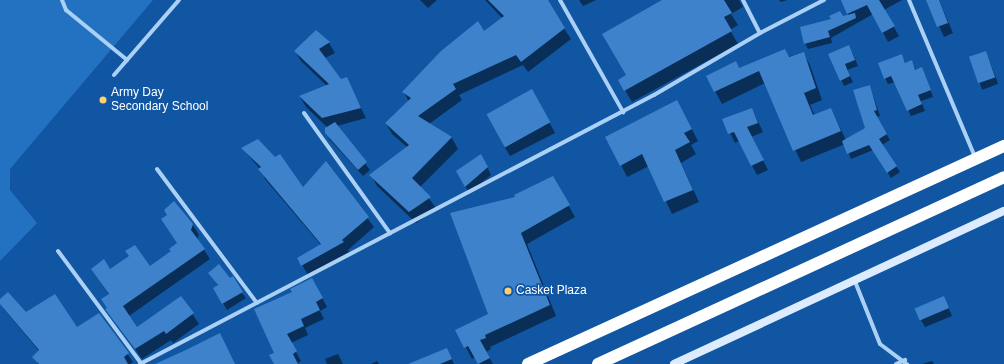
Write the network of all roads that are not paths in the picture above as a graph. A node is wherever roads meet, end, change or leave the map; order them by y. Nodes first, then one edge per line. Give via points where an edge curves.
1 (62, 0) edge
2 (179, 0) edge
3 (560, 0) edge
4 (743, 0) edge
5 (824, 0) edge
6 (909, 0) edge
7 (760, 33) junction
8 (127, 60) junction
9 (114, 75) dead end
10 (623, 112) junction
11 (304, 113) dead end
12 (1004, 146) edge
13 (976, 159) junction
14 (157, 169) dead end
15 (1004, 177) edge
16 (1004, 211) edge
17 (390, 233) junction
18 (58, 251) dead end
19 (854, 279) junction
20 (257, 303) junction
21 (906, 362) edge
22 (141, 364) edge
23 (528, 364) edge
24 (598, 364) edge
25 (674, 364) edge
26 (896, 364) edge

1 - 8 street via 66,10
2 - 8 street
3 - 10 street
4 - 7 street
5 - 7 street
6 - 13 street
7 - 10 street
8 - 9 street
10 - 17 street
11 - 17 street
12 - 13 highway
13 - 23 highway
14 - 20 street
15 - 24 highway
16 - 19 main road
17 - 20 street
18 - 22 street
19 - 21 street via 880,344
19 - 25 main road
20 - 22 street
21 - 26 street

